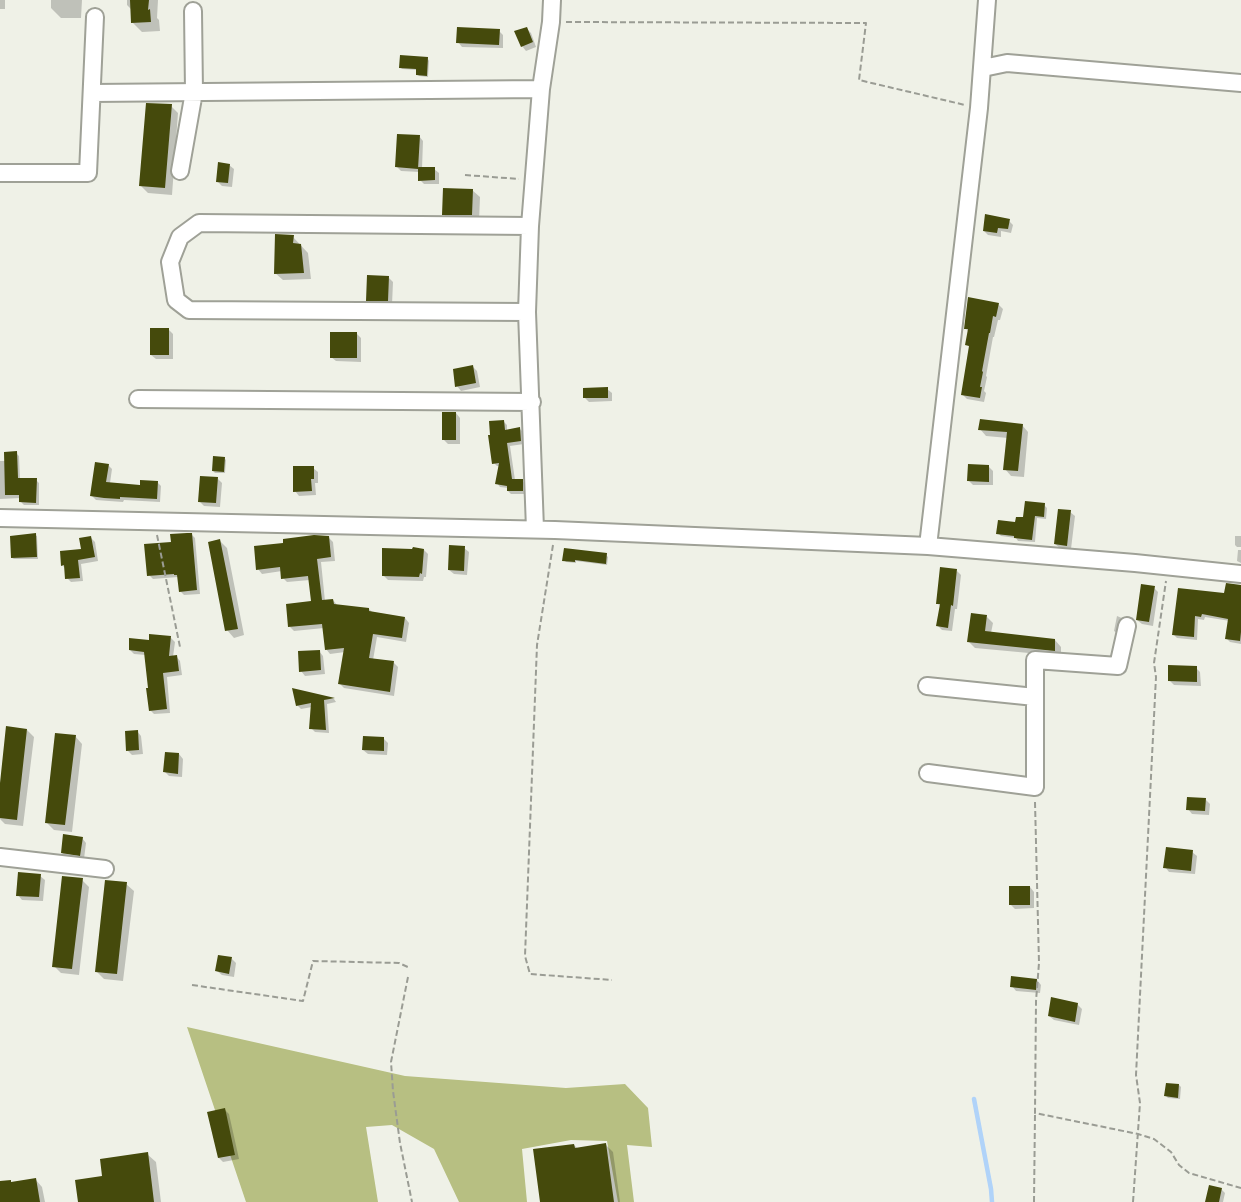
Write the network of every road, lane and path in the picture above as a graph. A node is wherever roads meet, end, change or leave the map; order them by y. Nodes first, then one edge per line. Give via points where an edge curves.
1 (552, 0) edge
2 (987, 0) edge
3 (193, 11) dead end
4 (95, 17) dead end
5 (551, 22) junction
6 (983, 68) junction
7 (1241, 83) edge
8 (541, 89) junction
9 (92, 93) junction
10 (194, 93) junction
11 (979, 108) junction
12 (180, 171) dead end
13 (0, 173) edge
14 (465, 175) dead end
15 (534, 179) junction
16 (530, 226) junction
17 (527, 312) junction
18 (138, 399) dead end
19 (532, 402) junction
20 (0, 518) edge
21 (154, 521) junction
22 (535, 529) junction
23 (555, 530) junction
24 (928, 546) junction
25 (1168, 566) junction
26 (1241, 574) edge
27 (1126, 626) dead end
28 (180, 648) dead end
29 (927, 686) dead end
30 (1035, 697) junction
31 (928, 773) dead end
32 (1035, 787) junction
33 (0, 857) edge
34 (105, 869) dead end
35 (410, 968) dead end
36 (408, 977) dead end
37 (612, 980) dead end
38 (192, 985) dead end
39 (1035, 1113) junction
40 (1138, 1134) junction
41 (1241, 1188) edge
42 (411, 1202) edge
43 (1034, 1202) edge
44 (1133, 1202) edge

1 - 5 street
2 - 6 street
3 - 10 street
4 - 9 street
5 - 8 street
5 - 11 path via 866,23 860,80
6 - 7 street via 1007,63
6 - 11 street
8 - 10 street
8 - 15 street
9 - 10 street
9 - 13 street via 88,173
10 - 12 street
11 - 24 street
14 - 15 path
15 - 16 street
16 - 17 street
16 - 17 street via 199,223 180,237 171,262 176,300 189,310
17 - 19 street
18 - 19 street
19 - 22 street
20 - 21 street
21 - 22 street
21 - 28 path
22 - 23 street
23 - 24 street
23 - 37 path via 537,645 525,956 531,974
24 - 25 street
25 - 26 street
25 - 40 path via 1154,663 1136,1075 1140,1103
27 - 30 street via 1118,666 1035,660
29 - 30 street
30 - 32 street
31 - 32 street
32 - 39 path via 1039,963
33 - 34 street
35 - 38 path via 399,963 313,961 303,1001
36 - 42 path via 391,1062
39 - 40 path
39 - 43 path
40 - 41 path via 1154,1139 1189,1173
40 - 44 path

